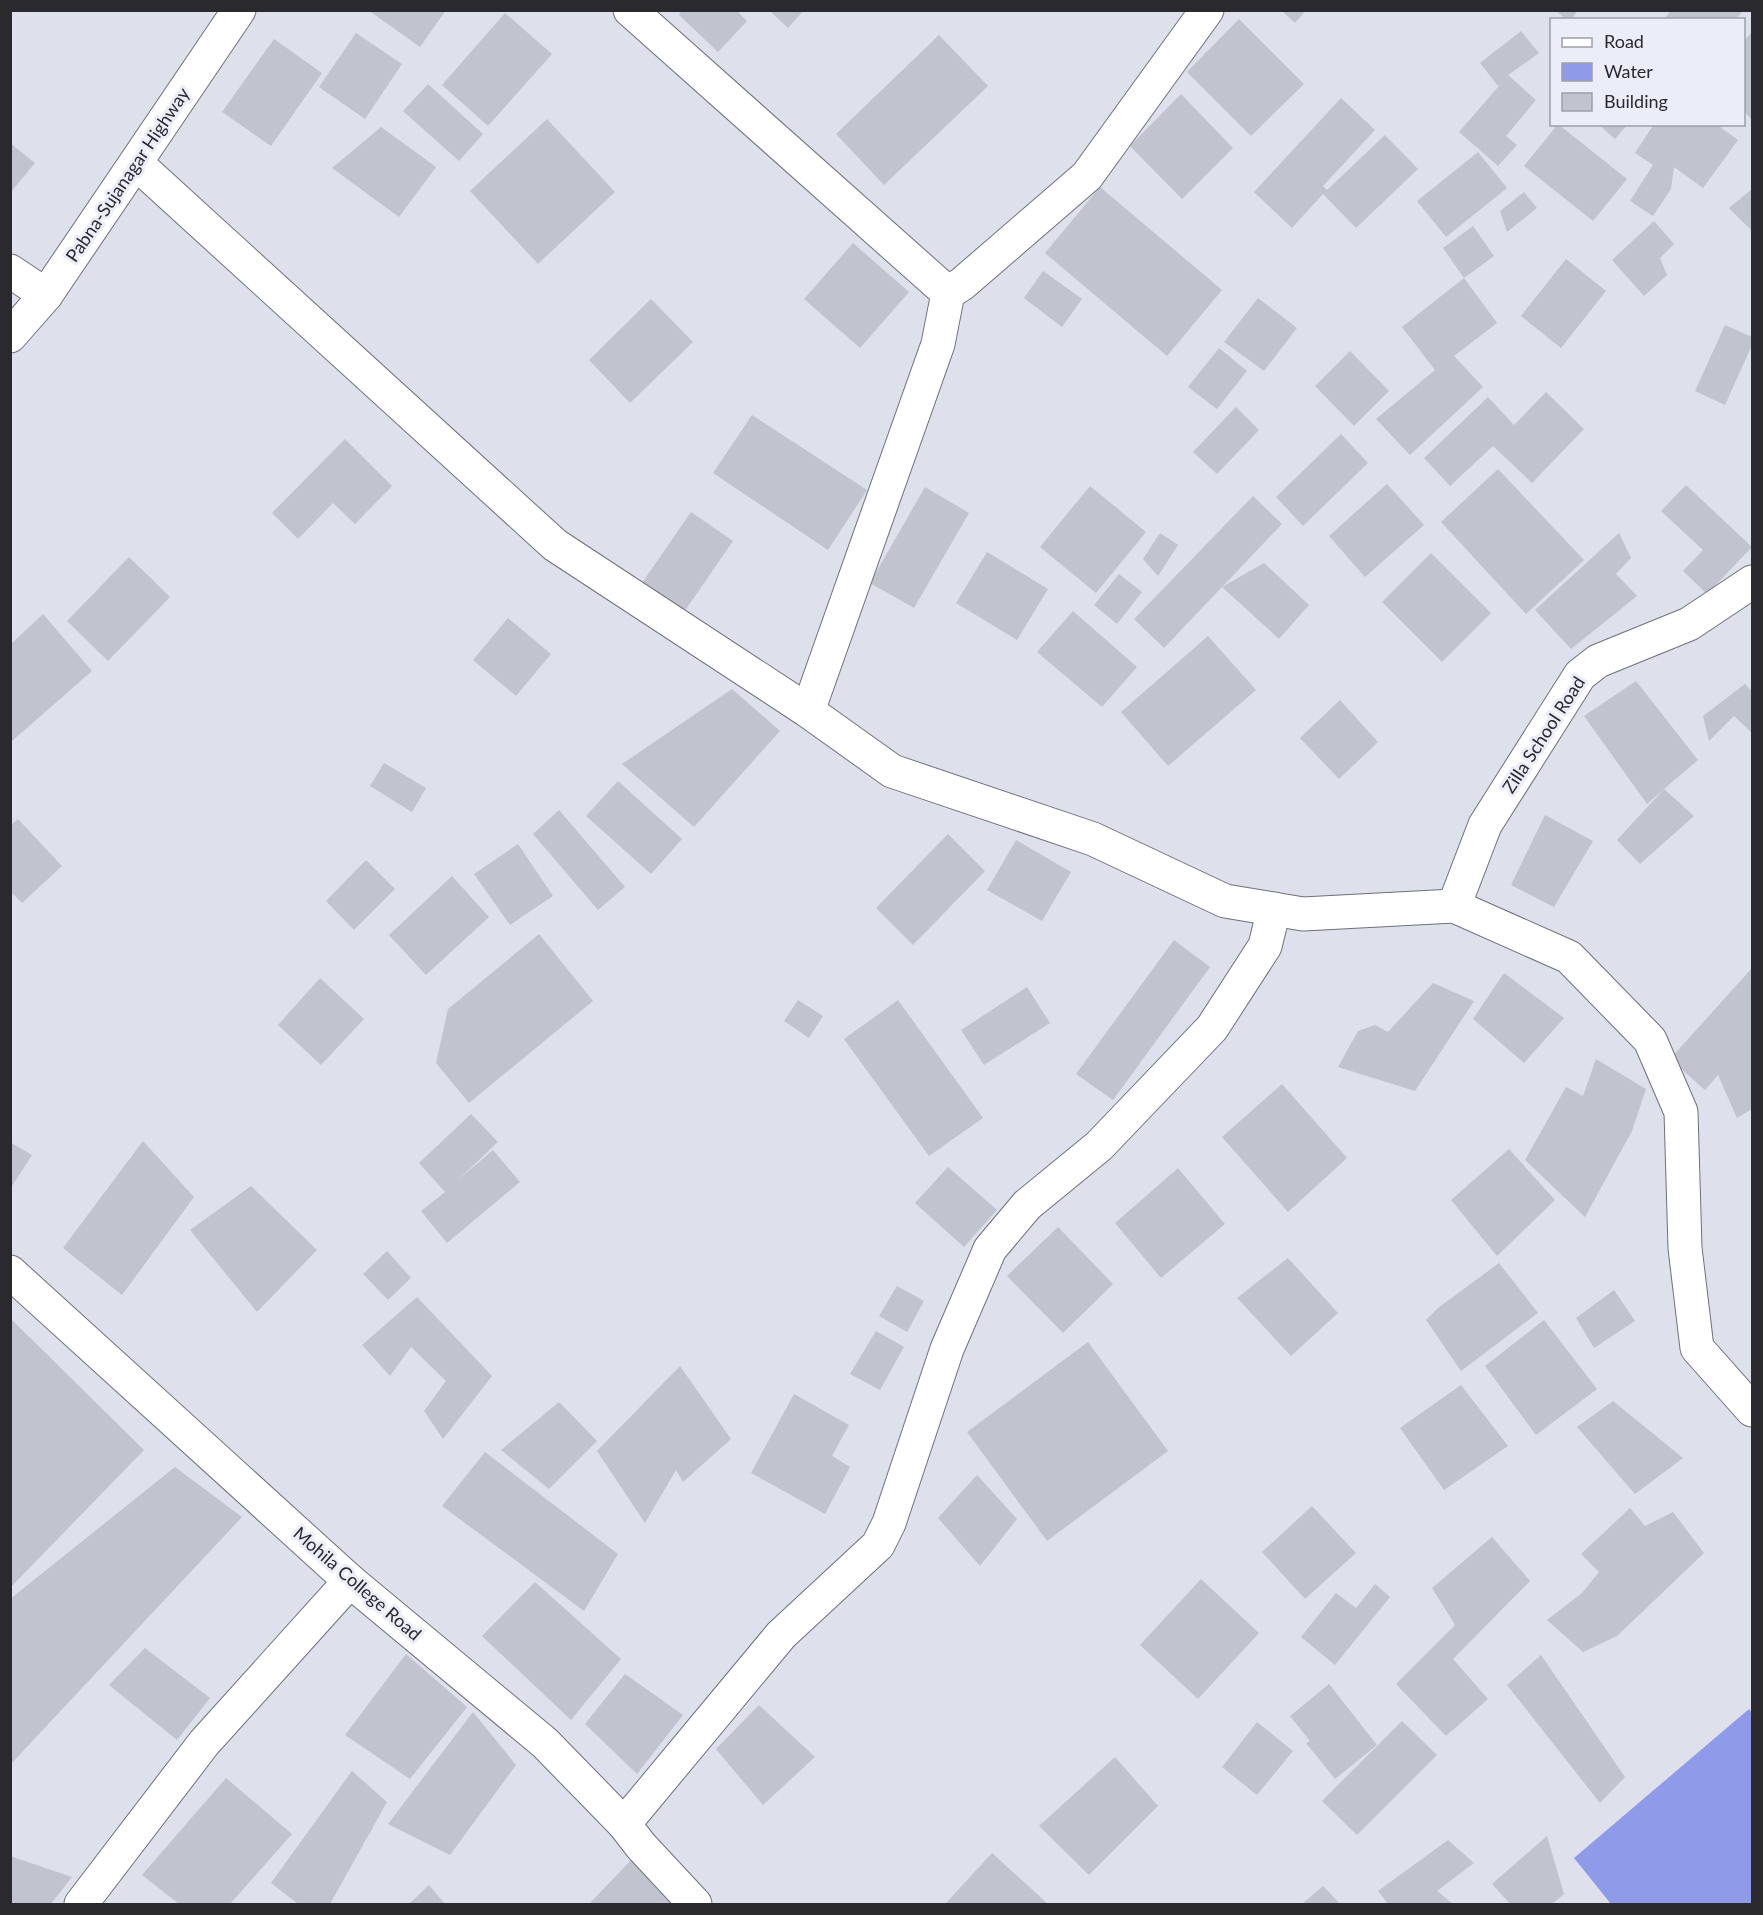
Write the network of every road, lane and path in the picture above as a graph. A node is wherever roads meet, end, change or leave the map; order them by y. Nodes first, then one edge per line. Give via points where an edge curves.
1 (239, 10) edge
2 (630, 10) edge
3 (1207, 10) edge
4 (136, 163) junction
5 (10, 271) edge
6 (948, 293) junction
7 (46, 295) junction
8 (10, 336) edge
9 (1752, 582) edge
10 (808, 711) junction
11 (1454, 906) junction
12 (1274, 909) junction
13 (10, 1272) edge
14 (1752, 1410) edge
15 (350, 1581) junction
16 (624, 1824) junction
17 (81, 1905) edge
18 (695, 1905) edge

1 - 4 main road, Pabna-Sujanagar Highway
2 - 6 main road
3 - 6 main road via 1087,176
4 - 7 main road, Pabna-Sujanagar Highway
4 - 10 main road via 555,545
5 - 7 main road
6 - 10 main road via 938,344
7 - 8 main road, Pabna-Sujanagar Highway
9 - 11 main road, Zilla School Road via 1689,624 1598,660 1580,675 1485,825
10 - 12 main road via 892,771 1093,839 1225,901
11 - 12 main road via 1303,914
11 - 14 main road via 1569,957 1650,1040 1681,1112 1685,1248 1697,1348
12 - 16 main road via 1265,946 1212,1028 1099,1146 1027,1205 990,1249 947,1348 889,1523 878,1545 781,1635
13 - 15 main road, Mohila College Road
15 - 16 main road, Mohila College Road via 545,1743
15 - 17 main road via 204,1743
16 - 18 main road, Mohila College Road

